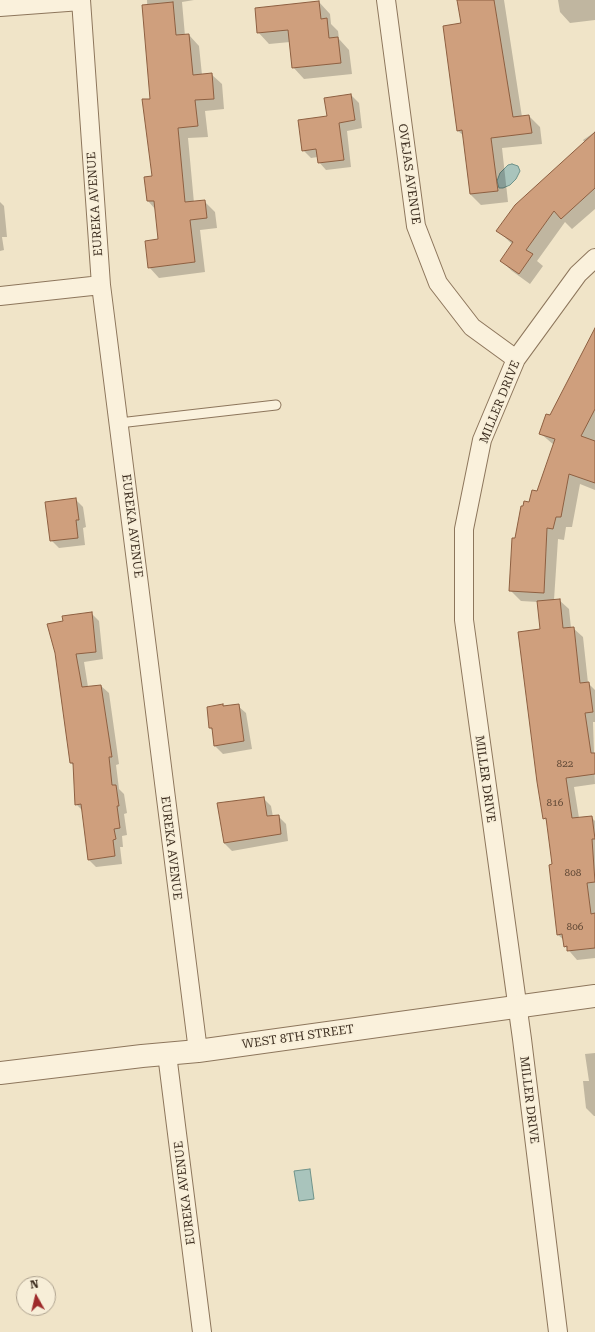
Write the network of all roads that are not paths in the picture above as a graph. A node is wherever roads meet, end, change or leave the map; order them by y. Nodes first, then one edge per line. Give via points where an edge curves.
1 (386, 0) edge
2 (81, 1) edge
3 (0, 7) edge
4 (595, 258) edge
5 (101, 285) junction
6 (0, 296) edge
7 (516, 359) junction
8 (276, 405) dead end
9 (119, 423) junction
10 (595, 996) edge
11 (517, 1006) junction
12 (198, 1051) junction
13 (167, 1054) junction
14 (0, 1073) edge
15 (202, 1332) edge
16 (558, 1332) edge

1 - 7 street, OVEJAS AVENUE via 416,226 443,290 472,327
2 - 3 street
2 - 5 street, EUREKA AVENUE
4 - 7 street, MILLER DRIVE via 578,274
5 - 6 street
5 - 9 street, EUREKA AVENUE
7 - 11 street, MILLER DRIVE via 482,440 464,529 464,620
8 - 9 lane
9 - 12 street, EUREKA AVENUE
10 - 11 street, WEST 8TH STREET
11 - 12 street, WEST 8TH STREET
11 - 16 street, MILLER DRIVE
12 - 13 street, WEST 8TH STREET
13 - 14 street, WEST 8TH STREET
13 - 15 street, EUREKA AVENUE

